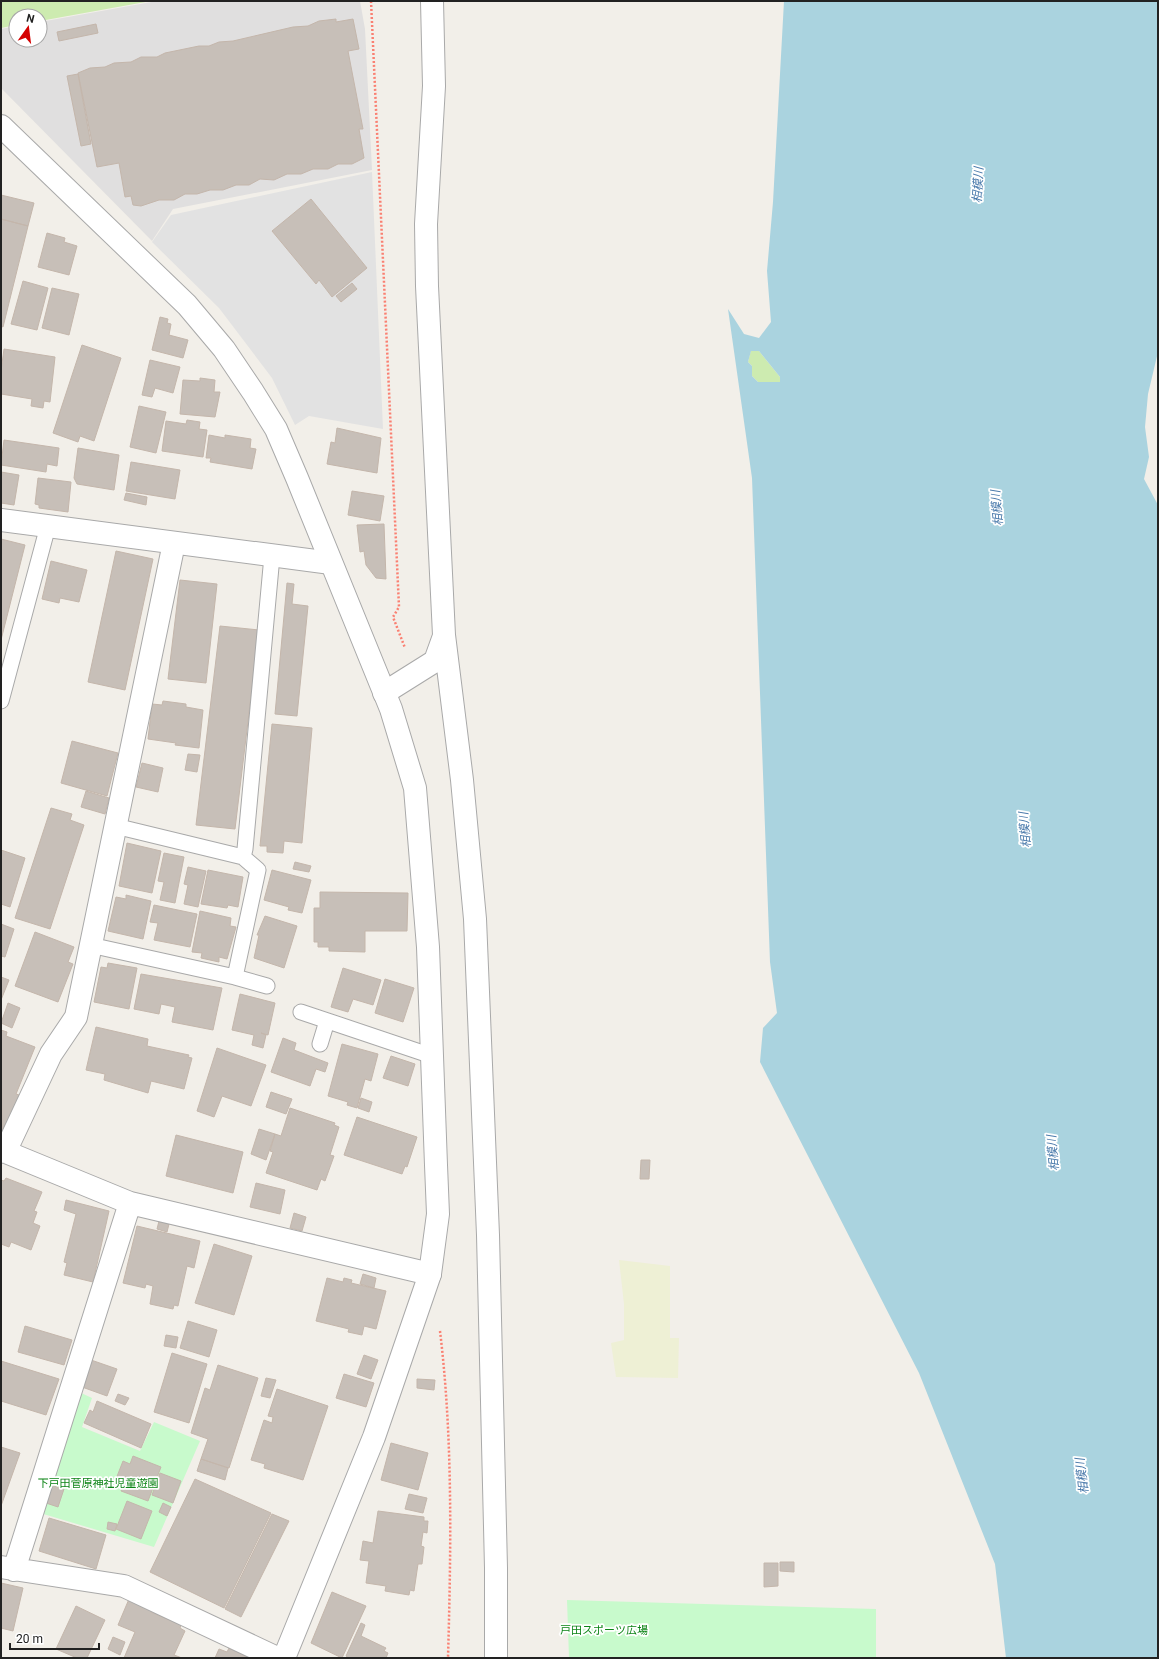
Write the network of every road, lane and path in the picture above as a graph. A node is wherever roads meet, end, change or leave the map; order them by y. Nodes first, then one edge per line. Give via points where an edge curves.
1 (371, 1) edge
2 (432, 1) edge
3 (1, 126) edge
4 (1, 520) edge
5 (48, 526) junction
6 (174, 543) junction
7 (272, 556) junction
8 (331, 562) junction
9 (444, 636) junction
10 (416, 672) junction
11 (384, 693) junction
12 (1, 701) edge
13 (115, 826) junction
14 (243, 857) junction
15 (90, 945) junction
16 (235, 977) junction
17 (268, 986) dead end
18 (301, 1012) dead end
19 (327, 1021) junction
20 (320, 1044) dead end
21 (432, 1056) junction
22 (3, 1151) edge
23 (130, 1203) junction
24 (430, 1274) junction
25 (440, 1325) dead end
26 (7, 1568) edge
27 (277, 1658) edge
28 (284, 1658) edge
29 (448, 1658) edge
30 (496, 1658) edge

1 - 10 path via 399,607 393,617
2 - 9 street via 434,86 426,224
3 - 8 street via 187,305 224,349 276,429
4 - 5 street
5 - 6 street
5 - 12 lane
6 - 7 street
6 - 13 street
7 - 8 street
7 - 14 lane via 246,849
8 - 11 street
9 - 10 street via 435,661
9 - 30 street via 462,780 476,927 488,1235
10 - 11 street
11 - 21 street via 415,788 428,947
13 - 14 lane
13 - 15 street
14 - 16 lane via 258,870
15 - 16 lane
15 - 22 street via 76,1017 51,1054
16 - 17 lane
18 - 19 lane
19 - 20 lane
19 - 21 lane
21 - 24 street via 438,1214
22 - 23 street
23 - 24 street
23 - 26 street
24 - 28 street via 374,1438
25 - 29 path via 449,1454
26 - 27 street via 124,1586

